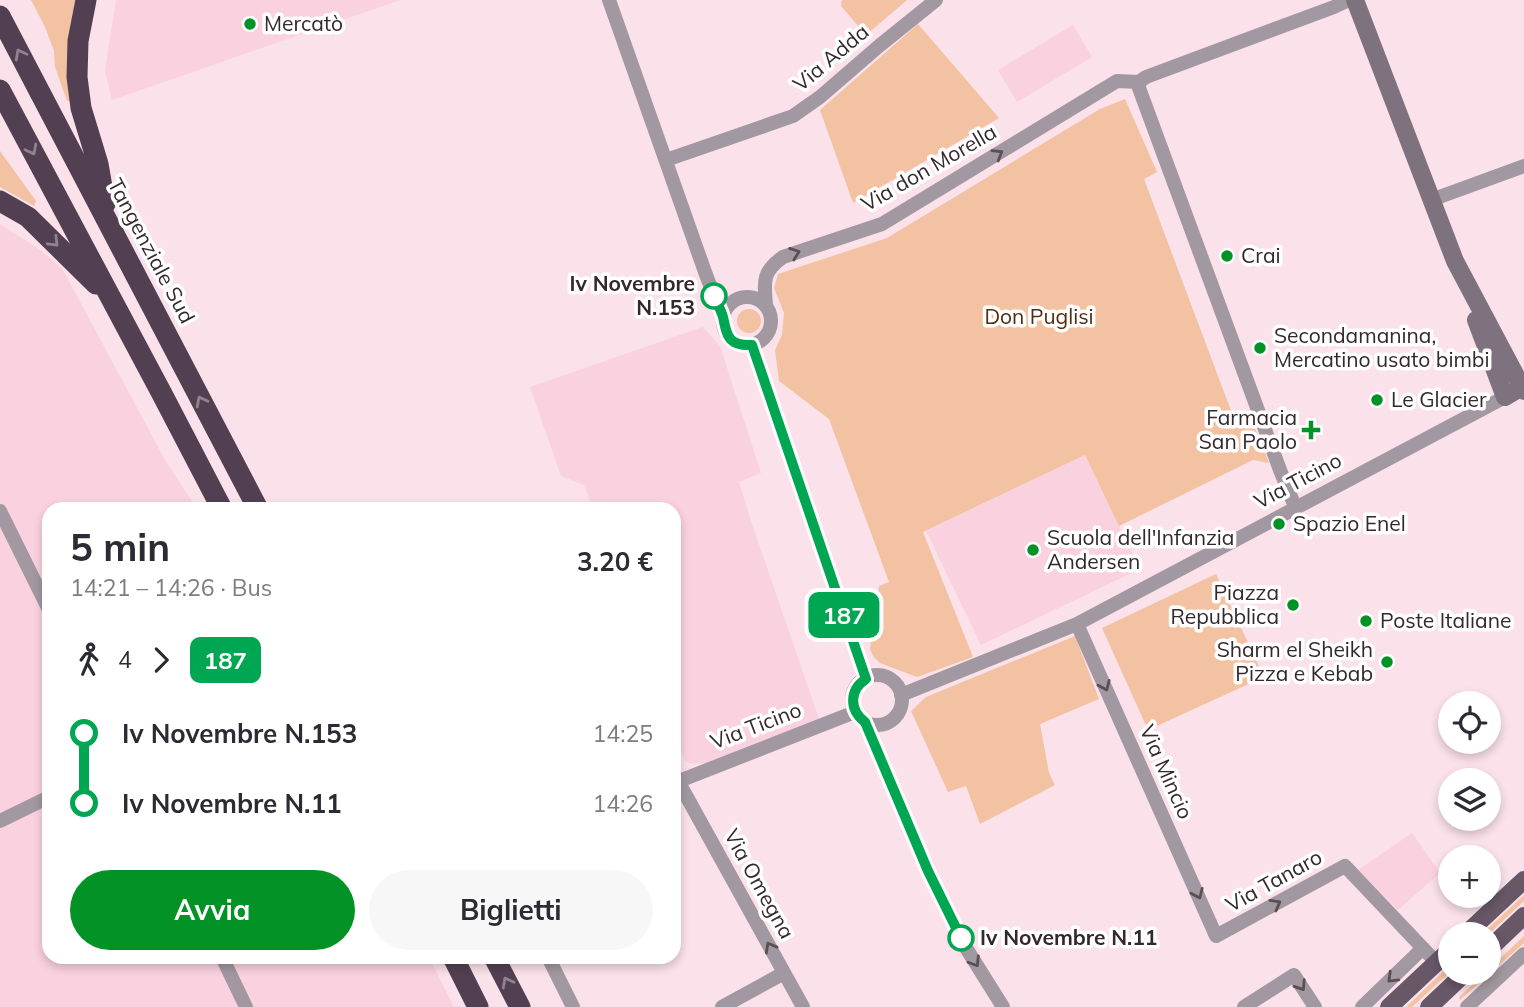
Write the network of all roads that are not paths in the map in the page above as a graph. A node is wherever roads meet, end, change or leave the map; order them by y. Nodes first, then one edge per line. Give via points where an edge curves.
1 (86, 0) edge
2 (609, 0) edge
3 (936, 0) edge
4 (1349, 0) edge
5 (1355, 0) edge
6 (0, 16) edge
7 (1139, 82) junction
8 (0, 90) edge
9 (666, 160) junction
10 (1524, 166) edge
11 (1431, 200) junction
12 (0, 201) edge
13 (108, 223) junction
14 (1455, 261) junction
15 (705, 272) junction
16 (112, 300) junction
17 (734, 300) junction
18 (766, 305) junction
19 (723, 319) junction
20 (752, 345) junction
21 (1523, 389) edge
22 (1505, 397) junction
23 (218, 502) edge
24 (254, 502) edge
25 (1296, 509) junction
26 (0, 511) edge
27 (42, 596) edge
28 (1077, 624) junction
29 (866, 679) junction
30 (901, 695) junction
31 (860, 717) junction
32 (681, 780) edge
33 (681, 791) edge
34 (42, 800) edge
35 (0, 821) edge
36 (1524, 880) edge
37 (1524, 916) edge
38 (1479, 922) edge
39 (1216, 936) joint
40 (1501, 938) edge
41 (1423, 948) junction
42 (1524, 954) edge
43 (1436, 962) joint
44 (225, 964) edge
45 (456, 964) edge
46 (498, 964) edge
47 (552, 964) edge
48 (784, 973) junction
49 (1454, 985) edge
50 (1436, 1005) edge
51 (246, 1007) edge
52 (478, 1007) edge
53 (520, 1007) edge
54 (573, 1007) edge
55 (722, 1007) edge
56 (803, 1007) edge
57 (1003, 1007) edge
58 (1244, 1007) edge
59 (1315, 1007) edge
60 (1362, 1007) edge
61 (1389, 1007) edge
62 (1467, 1007) edge

1 - 13 highway via 78,41 80,108 98,164
2 - 9 street
3 - 9 street, Via Adda via 793,116
4 - 7 street, Via don Morella
5 - 11 street
13 -> 6 highway, Tangenziale Sud
18 -> 7 street, Via don Morella via 766,272 783,257 882,224 1117,81
7 - 25 street
8 -> 16 highway
9 - 15 street
10 - 11 street
11 - 14 street
12 -> 16 highway via 28,217
24 -> 13 highway, Tangenziale Sud
14 - 21 street
14 - 22 street
15 - 17 street
15 - 19 street
16 - 23 highway
17 - 18 street via 751,297
17 - 19 street
18 - 20 street via 772,325 765,338
19 - 20 street via 731,339
20 - 29 street
21 - 22 street, Via Ticino
22 - 25 street, Via Ticino
25 - 28 street, Via Ticino
26 - 27 street
28 - 30 street, Via Ticino
28 -> 39 street, Via Mincio
29 - 30 street via 887,678
29 - 31 street via 853,697
30 - 31 street via 900,710 881,725
31 - 32 street, Via Ticino
31 -> 57 street via 963,943
48 -> 33 street, Via Omegna
34 - 35 street
36 - 38 main road
37 - 40 main road
39 -> 41 street, Via Tanaro via 1345,866
41 - 43 street, Via Tanaro
41 -> 60 street
42 - 62 street
43 - 61 main road
44 - 51 street
45 - 52 highway
53 -> 46 highway
47 - 54 street
48 - 55 street
48 - 56 street, Via Omegna
49 - 50 main road
58 -> 59 street via 1294,975

